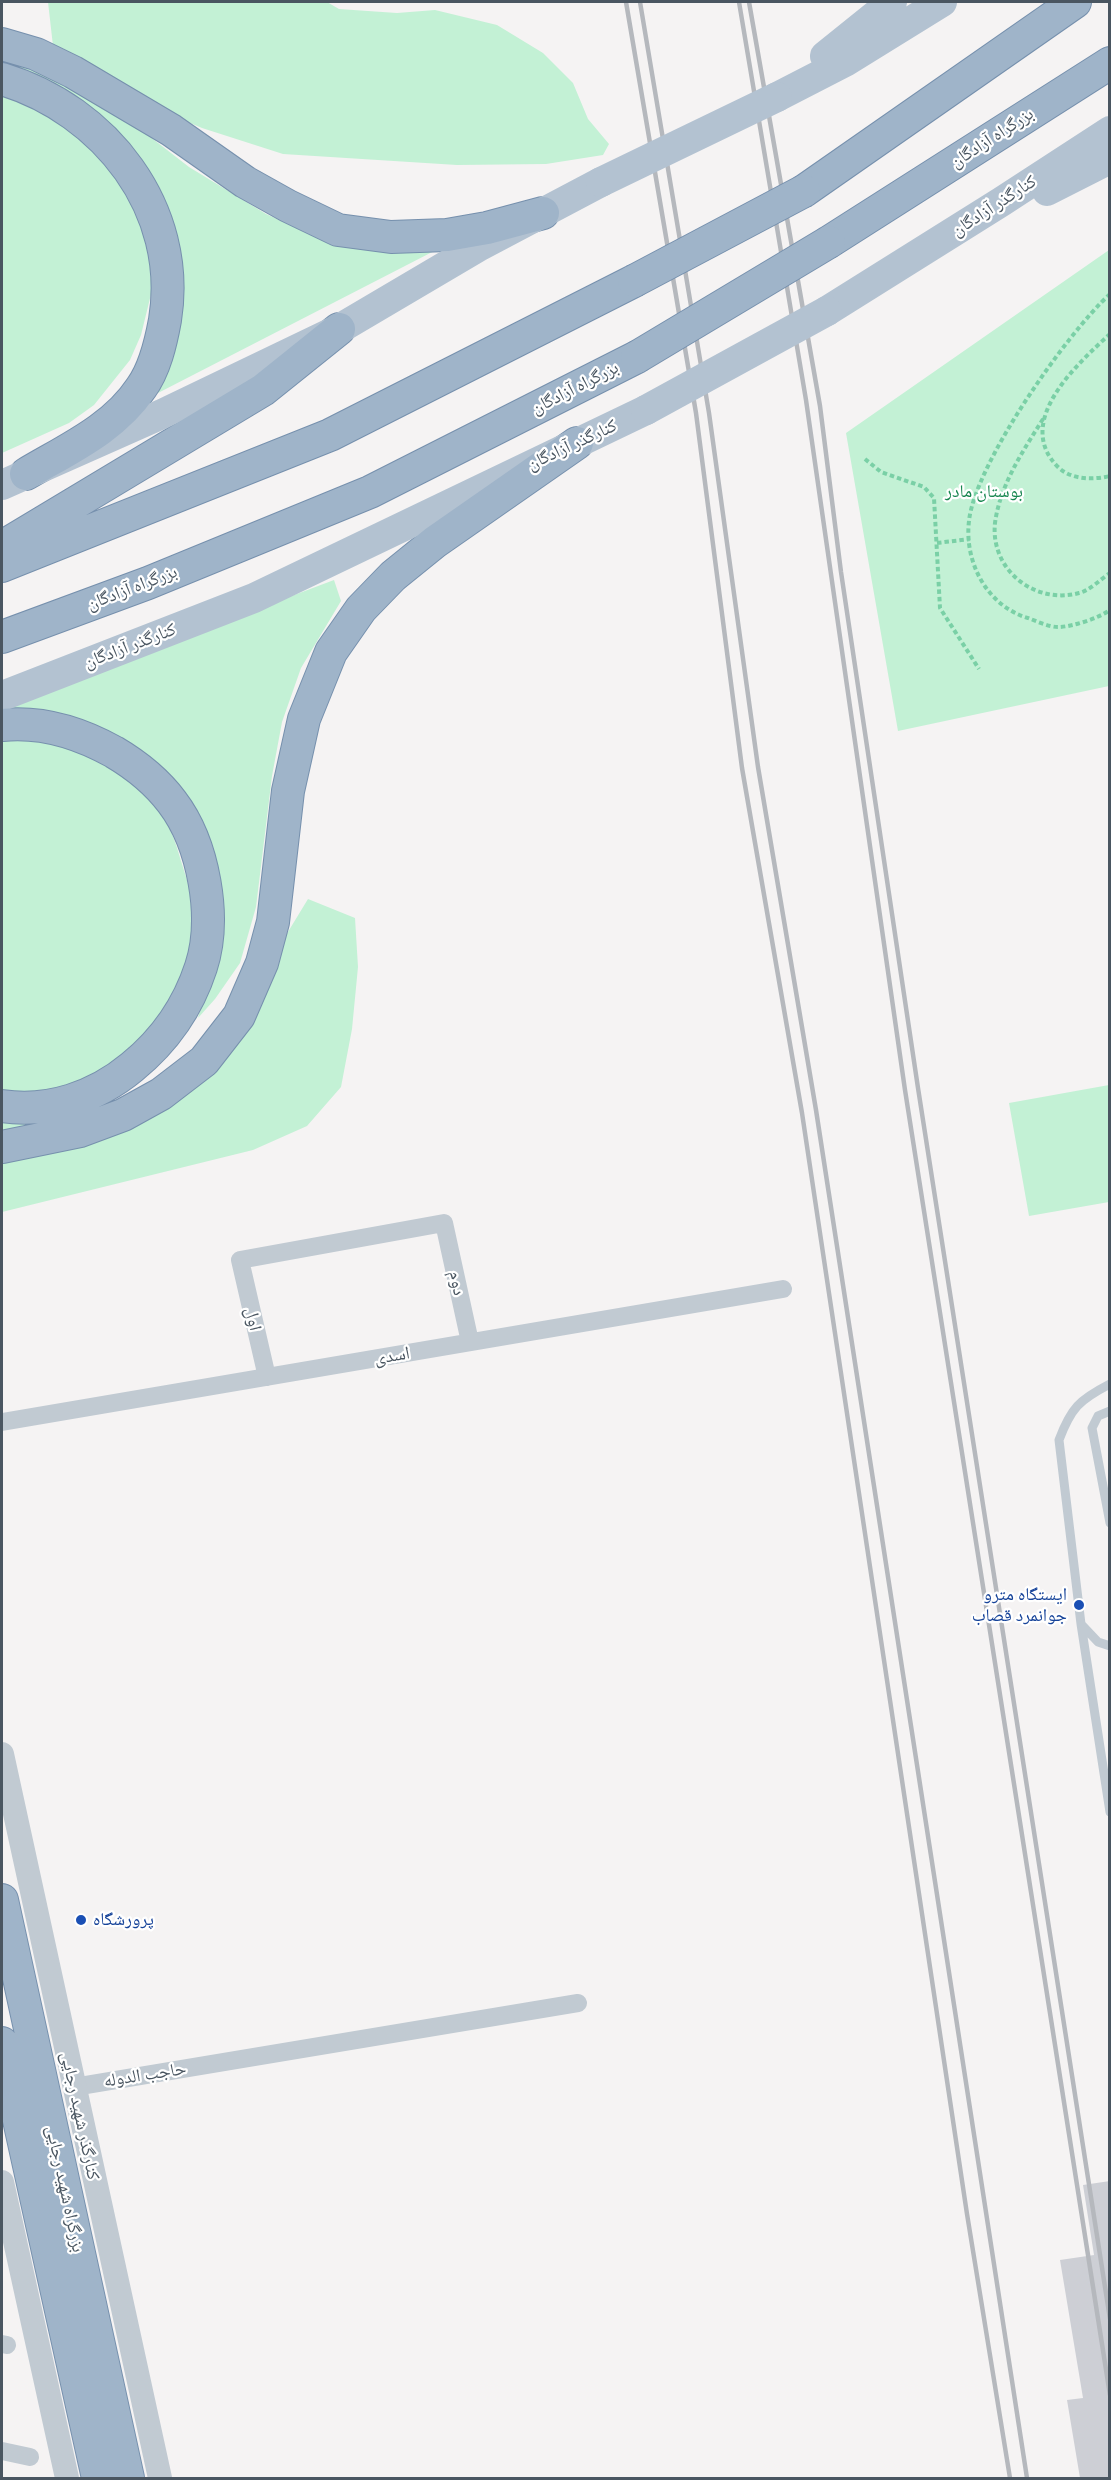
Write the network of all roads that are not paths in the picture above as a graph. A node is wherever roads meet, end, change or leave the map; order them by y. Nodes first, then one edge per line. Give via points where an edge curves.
1 (892, 2) edge
2 (942, 2) edge
3 (1075, 2) edge
4 (2, 44) edge
5 (1110, 63) edge
6 (2, 79) edge
7 (777, 97) junction
8 (1110, 131) edge
9 (1110, 159) edge
10 (543, 213) junction
11 (943, 238) junction
12 (339, 329) junction
13 (577, 443) junction
14 (14, 480) edge
15 (2, 547) edge
16 (2, 566) edge
17 (2, 637) edge
18 (2, 696) edge
19 (2, 724) edge
20 (2, 1106) edge
21 (2, 1147) edge
22 (444, 1223) joint
23 (783, 1288) dead end
24 (470, 1342) junction
25 (267, 1377) junction
26 (1110, 1384) edge
27 (1110, 1411) edge
28 (2, 1422) edge
29 (1110, 1523) edge
30 (1081, 1624) junction
31 (1110, 1646) edge
32 (2, 1754) edge
33 (1110, 1812) edge
34 (2, 1900) edge
35 (578, 2003) dead end
36 (2, 2043) edge
37 (144, 2075) joint
38 (121, 2079) joint
39 (86, 2085) junction
40 (2, 2182) edge
41 (2, 2451) edge
42 (30, 2457) dead end
43 (67, 2478) edge
44 (98, 2478) edge
45 (128, 2478) edge
46 (160, 2478) edge

1 - 7 main road
2 - 7 main road via 845,62
3 - 16 highway, bridge via 804,191 634,281 330,435
4 - 10 highway via 36,54 73,72 171,130 245,182 338,230 391,237 447,235
5 - 17 highway, بزرگراه آزادگان, bridge via 829,242 637,357 370,492 148,583
6 - 14 highway via 50,98 108,144 139,185 160,229 167,270 162,338 142,387 124,410 102,428
7 - 10 main road, bridge
8 - 11 main road, کنارگذر آزادگان
9 - 11 main road
10 - 12 main road
11 - 13 main road, کنارگذر آزادگان, bridge via 827,311 646,410
12 - 14 main road
12 - 15 highway via 263,390
13 - 18 main road, کنارگذر آزادگان via 254,598
13 - 21 highway via 393,576 361,609 331,652 304,719 290,781 273,922 262,963 239,1016 204,1061 161,1094 123,1115 80,1131
19 - 20 highway via 36,724 87,739 125,759 151,780 173,803 192,839 207,902 207,936 201,966 186,1005 143,1058 119,1078 65,1103
22 - 24 street, دوم
22 - 25 street, اول via 240,1260
23 - 24 street, اسدی
24 - 25 street, اسدی
25 - 28 street, اسدی
26 - 30 lane via 1088,1396 1069,1414 1059,1440
27 - 29 lane via 1098,1416 1092,1428
30 - 31 lane via 1098,1641
30 - 33 lane
32 - 39 street, کنارگذر شهید رجایی
34 - 45 highway, بزرگراه شهید رجایی
35 - 37 street, حاجب الدوله
36 - 44 highway, بزرگراه شهید رجایی
37 - 38 lane, حاجب الدوله
38 - 39 street, حاجب الدوله
39 - 46 street, کنارگذر شهید رجایی
40 - 43 street
41 - 42 street

